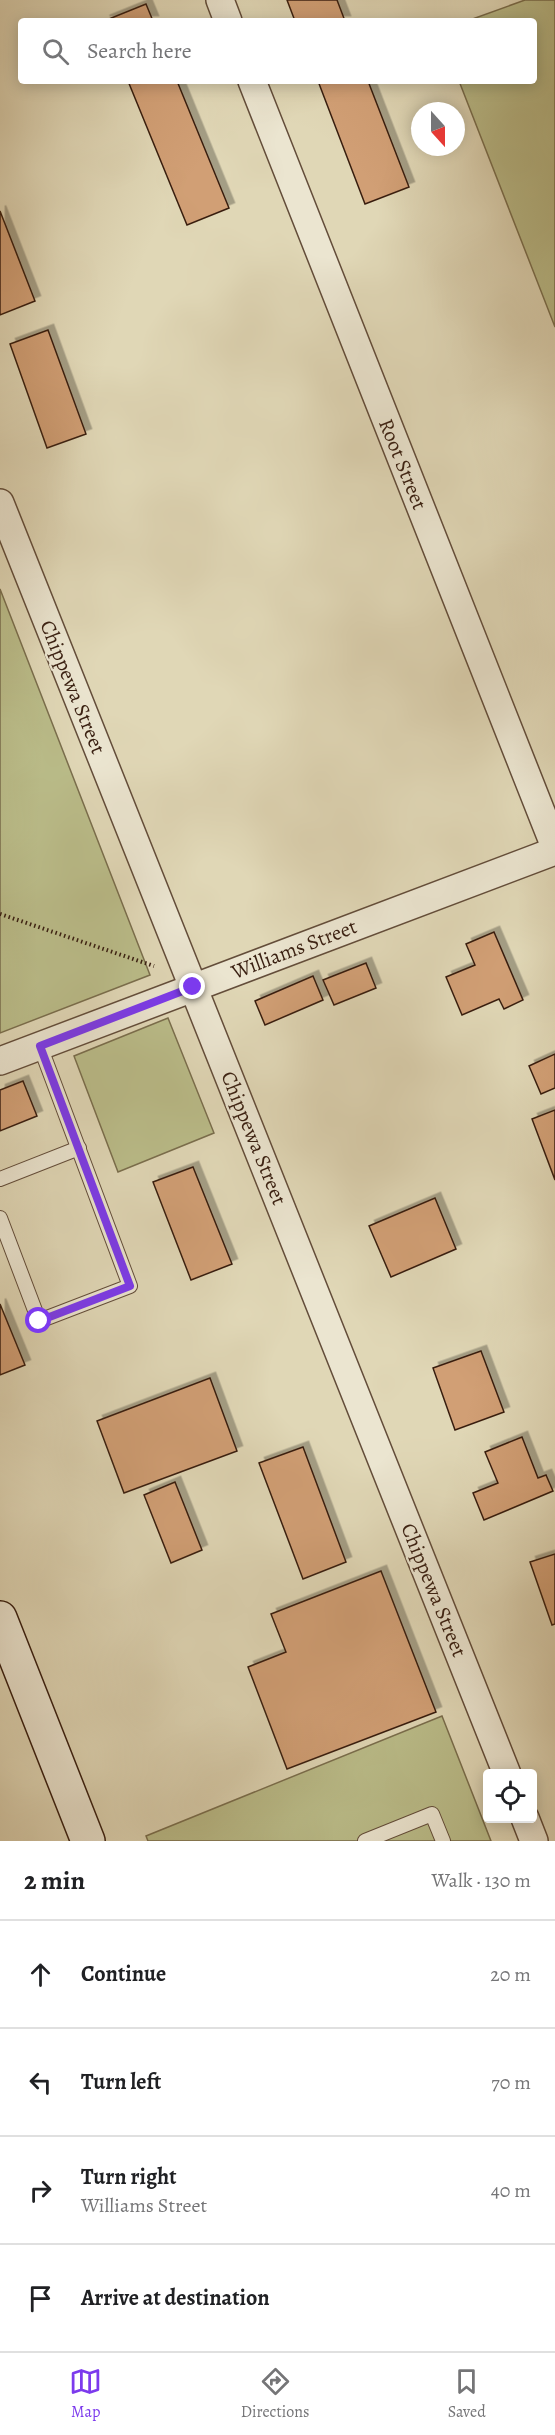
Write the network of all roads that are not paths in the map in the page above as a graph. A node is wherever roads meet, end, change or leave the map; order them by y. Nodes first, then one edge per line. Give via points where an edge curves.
1 (220, 0) edge
2 (227, 18) edge
3 (253, 84) edge
4 (0, 503) edge
5 (555, 849) edge
6 (193, 987) junction
7 (40, 1046) junction
8 (0, 1061) edge
9 (80, 1148) junction
10 (0, 1179) edge
11 (0, 1218) edge
12 (0, 1618) edge
13 (505, 1769) edge
14 (527, 1823) edge
15 (88, 1841) edge
16 (365, 1841) edge
17 (443, 1841) edge
18 (534, 1841) edge

1 - 2 street
3 - 5 street, Root Street
4 - 6 street, Chippewa Street
5 - 6 street, Williams Street
6 - 7 street, Williams Street
6 - 13 street, Chippewa Street
7 - 8 street, Williams Street
7 - 9 lane
9 - 10 lane
9 - 11 lane via 130,1286 39,1321
12 - 15 main road
14 - 18 street
16 - 17 lane via 432,1814

